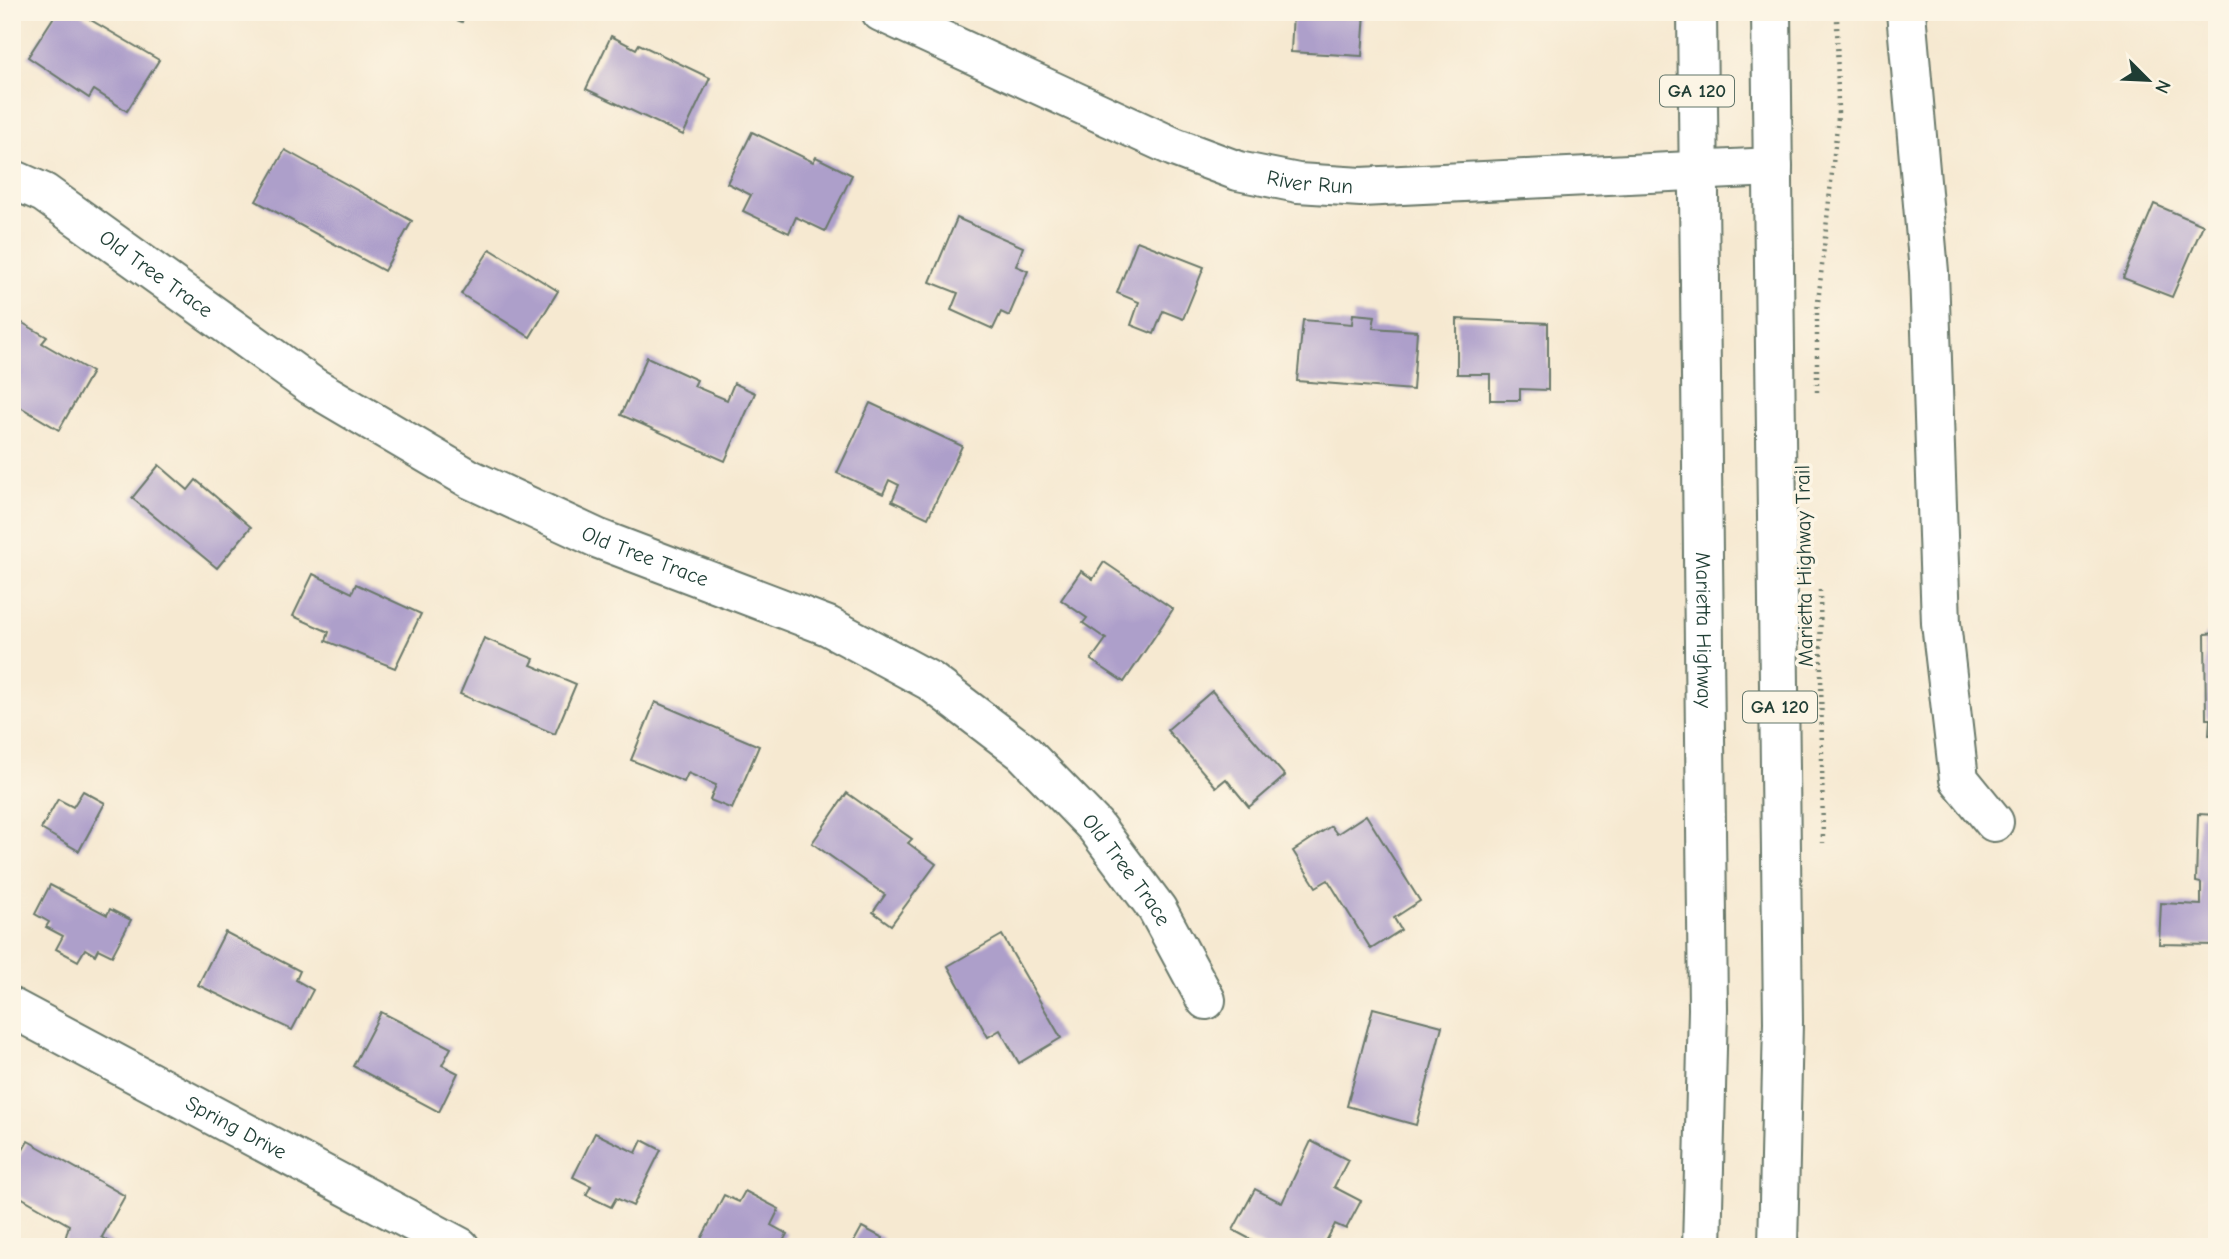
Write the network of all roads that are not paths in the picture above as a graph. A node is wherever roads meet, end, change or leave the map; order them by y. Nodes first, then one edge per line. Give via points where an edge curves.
1 (881, 12) edge
2 (1697, 12) edge
3 (1771, 12) edge
4 (1906, 12) edge
5 (1773, 167) junction
6 (1698, 171) junction
7 (12, 179) edge
8 (1994, 822) dead end
9 (1206, 999) dead end
10 (12, 1008) edge
11 (460, 1247) edge
12 (1702, 1247) edge
13 (1778, 1247) edge

1 - 6 main road, River Run via 1174,148 1237,171 1298,183 1361,187
2 - 6 main road, Marietta Highway / GA 120
3 - 5 main road, GA 120
4 - 8 main road via 1929,272 1941,623 1959,779
5 - 6 main road, River Run
5 - 13 main road, GA 120 via 1783,1022
6 - 12 main road, Marietta Highway / GA 120 via 1708,1009
7 - 9 main road, Old Tree Trace via 44,193 312,386 470,480 599,539 828,626 930,681 1023,752 1095,826 1157,909
10 - 11 main road, Spring Drive

